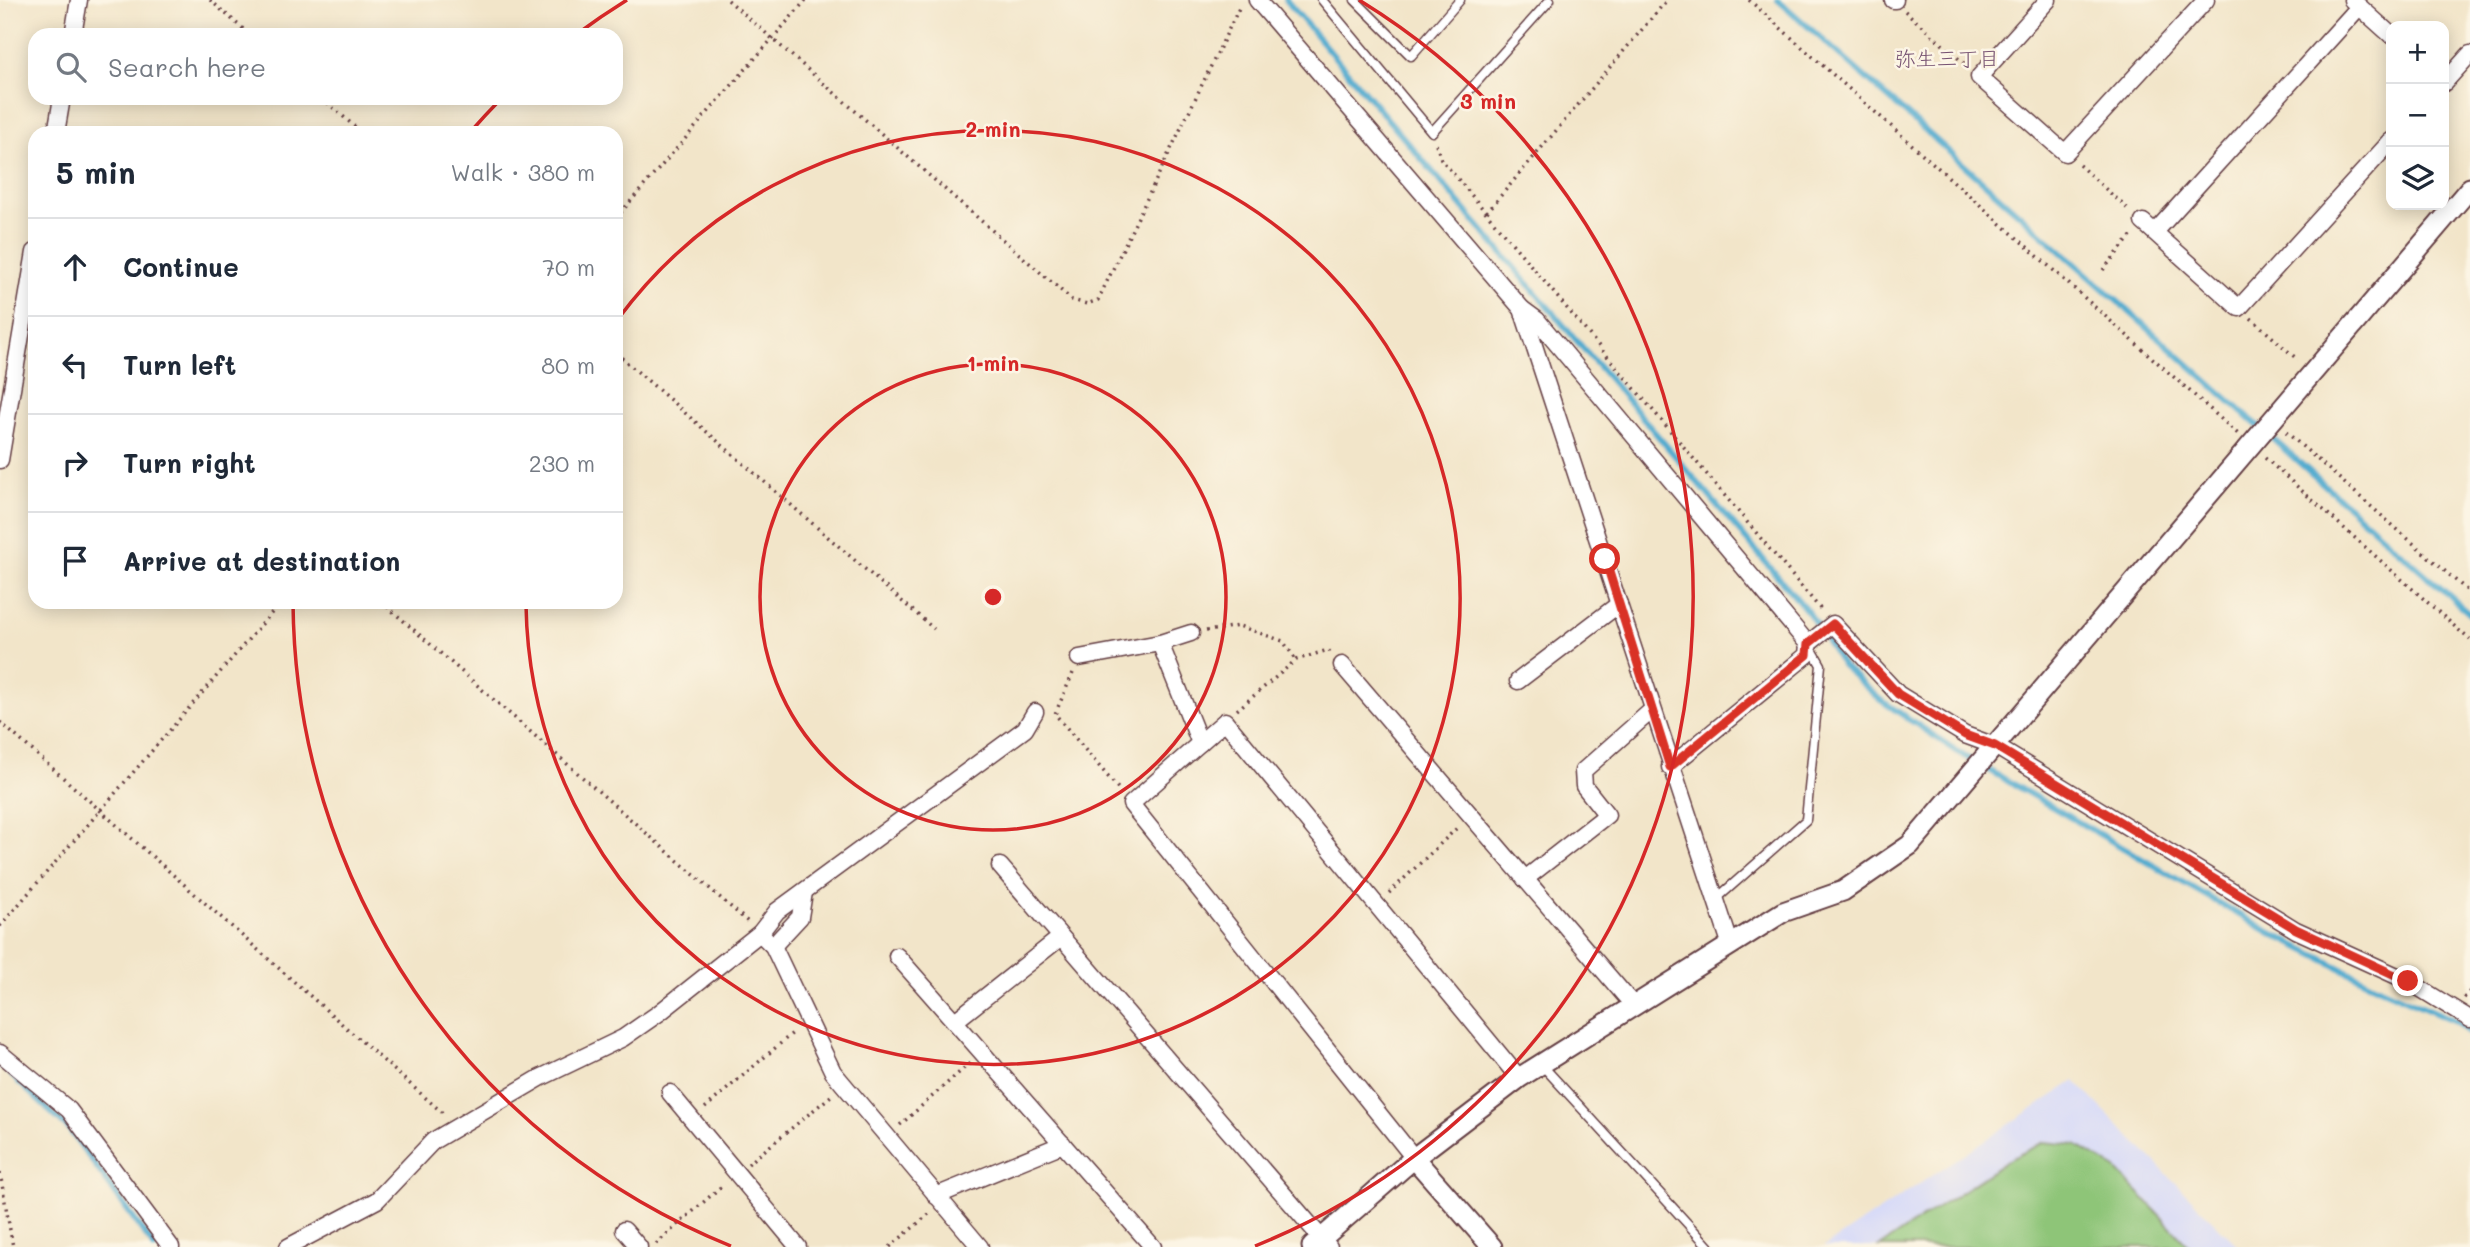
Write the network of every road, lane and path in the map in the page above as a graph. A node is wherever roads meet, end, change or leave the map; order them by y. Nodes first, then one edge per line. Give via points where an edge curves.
1 (79, 0) edge
2 (211, 0) edge
3 (727, 0) edge
4 (806, 0) edge
5 (1243, 0) edge
6 (1322, 0) edge
7 (1355, 0) edge
8 (1461, 0) edge
9 (1550, 0) edge
10 (1667, 0) edge
11 (1749, 0) edge
12 (1894, 0) edge
13 (2048, 0) edge
14 (2206, 0) edge
15 (1260, 1) edge
16 (2356, 3) edge
17 (74, 28) edge
18 (242, 28) edge
19 (2386, 30) edge
20 (772, 39) junction
21 (2470, 54) edge
22 (1979, 77) junction
23 (2449, 77) edge
24 (61, 105) edge
25 (330, 105) edge
26 (57, 126) edge
27 (354, 126) edge
28 (1432, 132) junction
29 (2386, 146) edge
30 (2064, 153) junction
31 (2470, 188) edge
32 (623, 210) edge
33 (1486, 212) junction
34 (2149, 227) junction
35 (2103, 270) dead end
36 (28, 294) edge
37 (2239, 308) junction
38 (1522, 309) junction
39 (623, 359) edge
40 (2306, 368) dead end
41 (2274, 421) junction
42 (2255, 443) junction
43 (0, 460) edge
44 (2470, 593) edge
45 (1619, 604) junction
46 (275, 609) edge
47 (390, 609) edge
48 (1833, 624) junction
49 (934, 629) dead end
50 (1191, 633) joint
51 (2470, 640) edge
52 (1160, 643) junction
53 (1808, 644) junction
54 (1079, 658) joint
55 (1296, 660) junction
56 (1342, 665) joint
57 (1518, 681) dead end
58 (1652, 710) junction
59 (1035, 712) dead end
60 (1225, 721) junction
61 (0, 722) edge
62 (1200, 743) junction
63 (1995, 746) junction
64 (1670, 767) junction
65 (1131, 804) junction
66 (99, 810) junction
67 (1470, 815) junction
68 (1000, 866) dead end
69 (1525, 879) junction
70 (804, 892) junction
71 (1715, 900) junction
72 (1377, 905) junction
73 (0, 926) edge
74 (760, 933) junction
75 (1061, 937) junction
76 (773, 946) junction
77 (1731, 946) junction
78 (897, 956) dead end
79 (1634, 1006) junction
80 (2470, 1018) edge
81 (807, 1020) junction
82 (955, 1021) junction
83 (982, 1052) junction
84 (0, 1053) edge
85 (1541, 1063) junction
86 (1519, 1077) junction
87 (844, 1085) junction
88 (670, 1093) dead end
89 (692, 1120) junction
90 (457, 1126) junction
91 (887, 1136) junction
92 (1063, 1144) junction
93 (1413, 1158) junction
94 (0, 1173) edge
95 (736, 1173) junction
96 (939, 1199) junction
97 (625, 1230) dead end
98 (1321, 1244) edge
99 (13, 1247) edge
100 (171, 1247) edge
101 (288, 1247) edge
102 (639, 1247) edge
103 (652, 1247) edge
104 (798, 1247) edge
105 (890, 1247) edge
106 (980, 1247) edge
107 (1153, 1247) edge
108 (1492, 1247) edge
109 (1709, 1247) edge

1 - 17 street
2 - 18 path
3 - 20 path
4 - 20 path
5 - 20 path via 1098,300 1087,304 1072,300
6 - 28 lane
7 - 8 lane via 1411,56
9 - 28 lane
10 - 33 path
11 - 42 path
12 - 22 path
13 - 22 street
14 - 30 street
15 - 38 street
16 - 19 street
16 - 34 street
20 - 32 path
21 - 23 street
22 - 30 street
24 - 26 street
25 - 27 path
28 - 33 path via 1441,159
29 - 37 street
30 - 34 path
31 - 41 street
33 - 48 path
34 - 35 path
34 - 37 street
36 - 43 street
37 - 40 path
38 - 45 street
38 - 53 street via 1537,320
39 - 49 path
41 - 42 street
41 - 44 path
42 - 51 path
42 - 63 street
45 - 57 street
45 - 58 street
46 - 66 path
47 - 74 path
48 - 53 street
48 - 63 street via 1898,694 1965,735
50 - 52 street
50 - 55 path via 1239,626 1283,641
52 - 54 street
52 - 62 street
53 - 64 street via 1807,655
53 - 71 lane via 1821,665 1806,820
54 - 65 path via 1055,714
55 - 56 path via 1328,650
55 - 60 path
56 - 67 street
58 - 64 street
58 - 69 street via 1583,771 1584,786 1606,815
59 - 70 street via 1025,729
60 - 62 street
60 - 72 street
61 - 66 path
62 - 65 street
63 - 77 street via 1910,845 1843,891 1783,912
63 - 80 street via 2296,929 2408,981
64 - 71 street
65 - 93 street
66 - 73 path
66 - 90 path
67 - 69 street
67 - 72 path
68 - 75 street
69 - 79 street
70 - 74 street via 777,911
70 - 76 street via 800,917
71 - 77 street
72 - 86 street
74 - 76 street
74 - 90 street via 623,1038 540,1078
75 - 82 street
75 - 98 street
76 - 81 street
77 - 79 street
78 - 82 street
79 - 85 street
81 - 87 street
81 - 89 path
82 - 83 street
83 - 91 path
83 - 92 street
84 - 100 street via 69,1111
85 - 86 street
85 - 109 lane
86 - 93 street
87 - 91 street
87 - 95 path
88 - 89 street
89 - 95 street
90 - 101 street via 433,1141 377,1200
91 - 96 street
92 - 96 street
92 - 107 street
93 - 98 street
93 - 108 street
94 - 99 path
95 - 103 path
95 - 104 street
96 - 105 path
96 - 106 street
97 - 102 street

